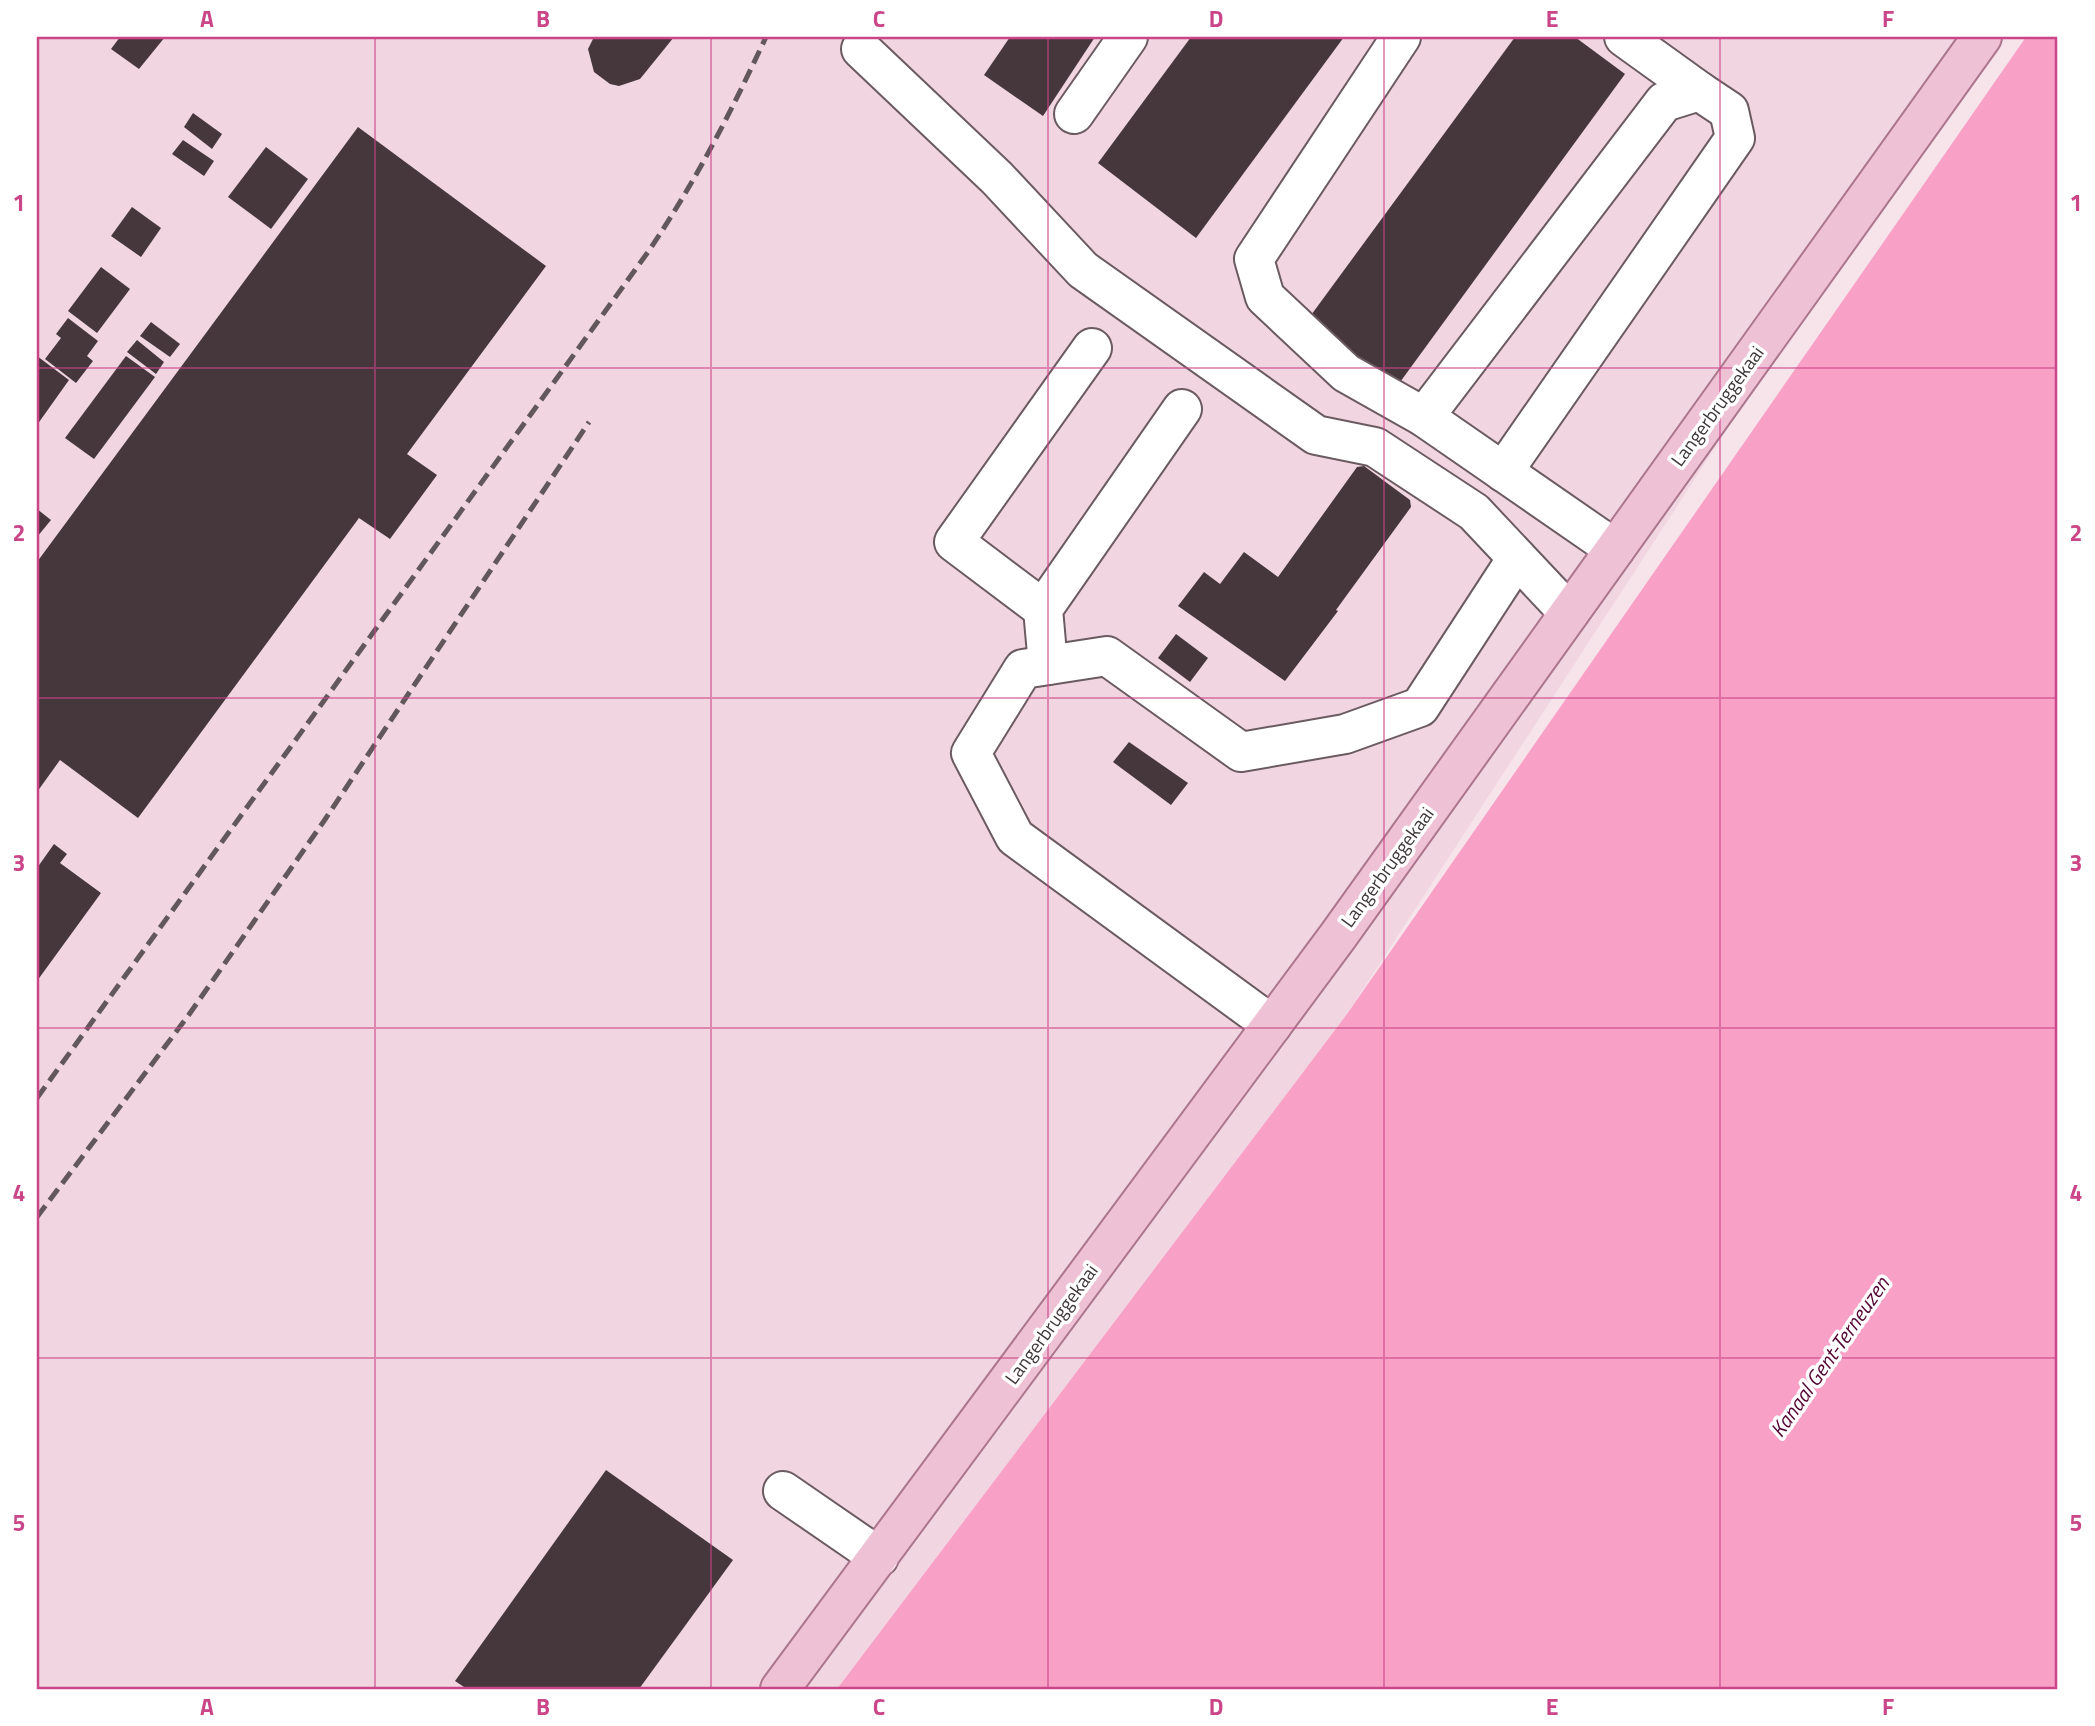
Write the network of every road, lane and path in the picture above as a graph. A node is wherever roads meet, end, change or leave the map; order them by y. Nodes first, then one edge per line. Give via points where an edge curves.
1 (1128, 37) edge
2 (1401, 37) edge
3 (1624, 37) edge
4 (1982, 37) edge
5 (861, 49) dead end
6 (1699, 91) junction
7 (1074, 114) dead end
8 (1092, 348) dead end
9 (1182, 409) dead end
10 (1424, 417) junction
11 (1503, 472) junction
12 (1615, 549) junction
13 (1517, 558) junction
14 (1043, 609) junction
15 (1569, 613) junction
16 (1048, 666) junction
17 (1272, 1025) junction
18 (783, 1490) dead end
19 (878, 1557) junction
20 (780, 1689) edge

1 - 7 lane
2 - 10 lane via 1254,258 1265,297 1346,373
3 - 6 lane
4 - 12 main road, Langerbruggekaai
5 - 13 lane via 997,178 1083,270 1316,435 1375,447 1474,512
6 - 10 lane via 1664,102
6 - 11 lane via 1729,111 1735,138
8 - 14 lane via 954,542
9 - 14 lane
10 - 11 lane
11 - 12 lane
12 - 15 main road, Langerbruggekaai
13 - 15 lane
13 - 16 lane via 1420,707 1345,734 1241,752 1107,656
14 - 16 lane
15 - 17 main road, Langerbruggekaai
16 - 17 lane via 1023,669 971,753 1015,837
17 - 19 main road, Langerbruggekaai
18 - 19 lane
19 - 20 main road, Langerbruggekaai

